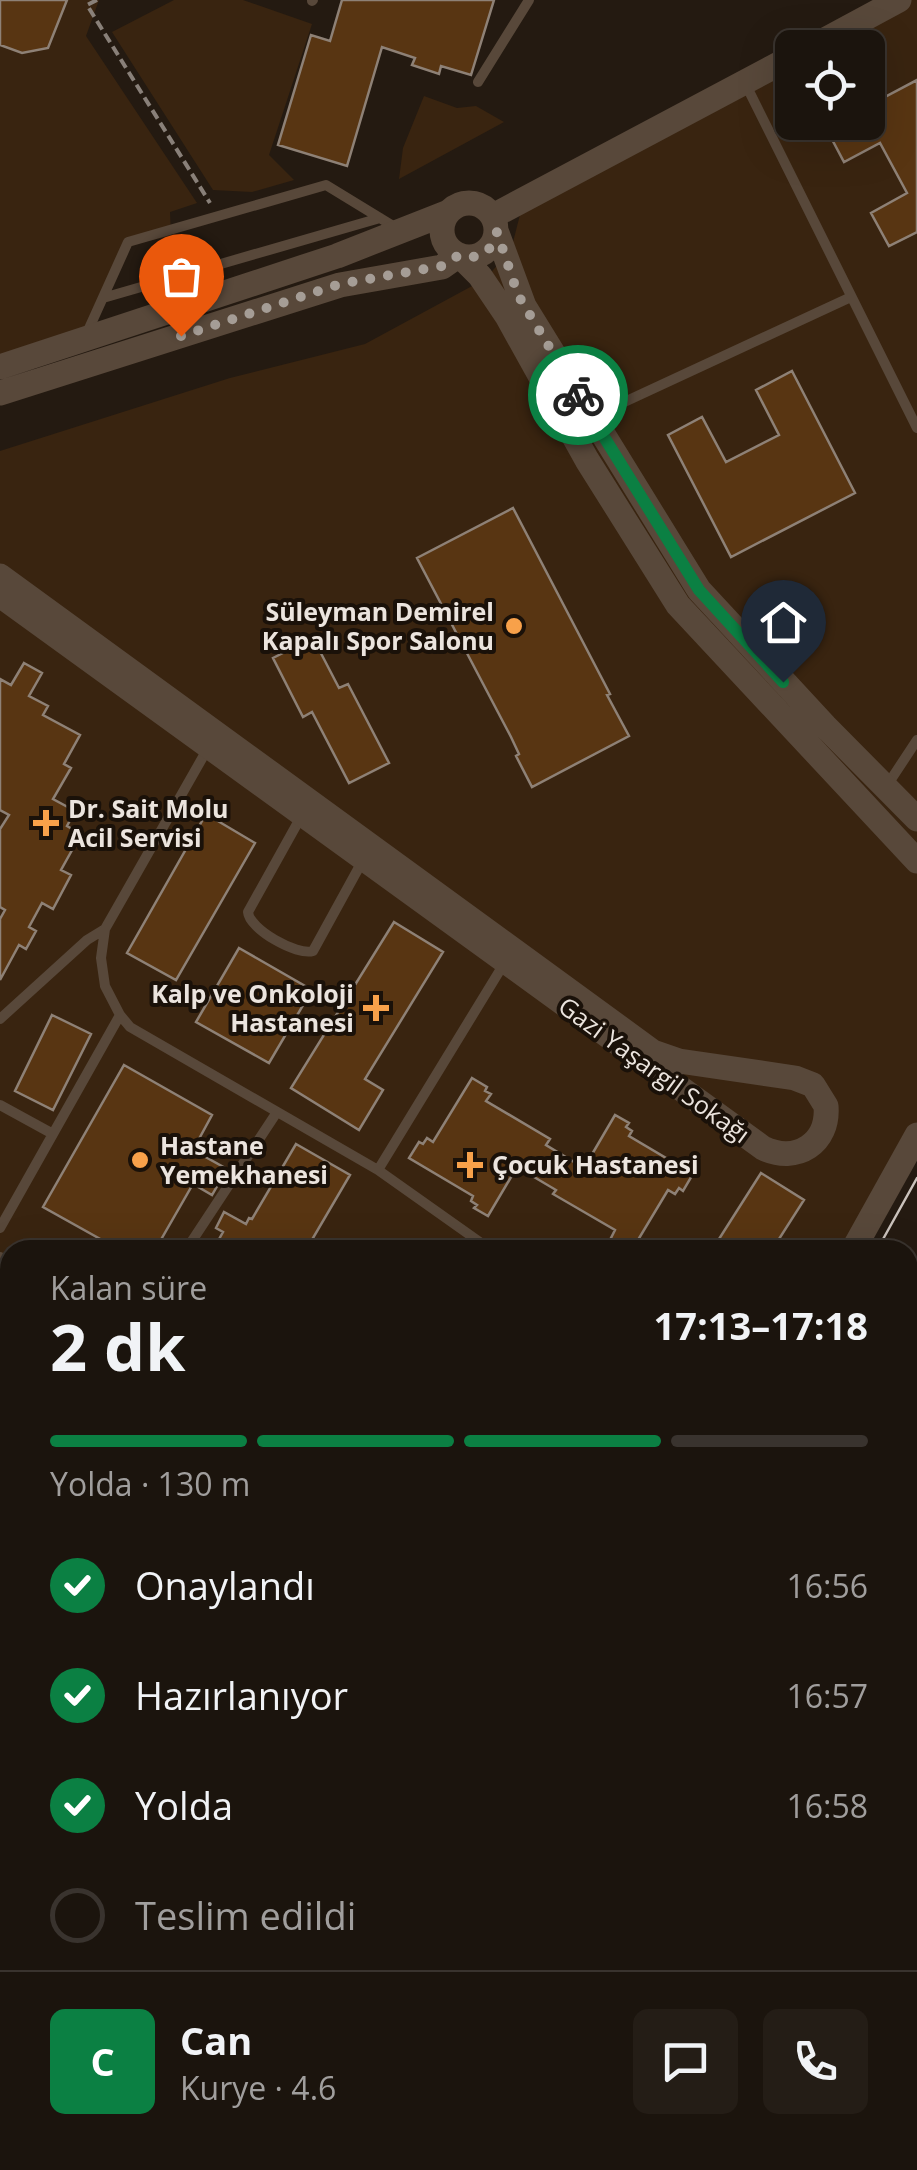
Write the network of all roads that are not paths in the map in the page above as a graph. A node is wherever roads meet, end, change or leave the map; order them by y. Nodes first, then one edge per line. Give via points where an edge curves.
1 (529, 0) edge
2 (899, 0) edge
3 (843, 30) edge
4 (775, 66) edge
5 (478, 82) dead end
6 (744, 82) junction
7 (448, 212) junction
8 (380, 218) junction
9 (495, 224) junction
10 (403, 232) junction
11 (459, 255) junction
12 (201, 269) junction
13 (851, 296) junction
14 (103, 298) junction
15 (211, 298) junction
16 (211, 326) junction
17 (83, 340) junction
18 (0, 367) edge
19 (0, 393) edge
20 (591, 417) junction
21 (917, 428) edge
22 (0, 576) edge
23 (0, 595) edge
24 (917, 740) edge
25 (209, 746) junction
26 (886, 788) junction
27 (302, 814) junction
28 (917, 819) edge
29 (364, 858) junction
30 (917, 861) edge
31 (105, 929) junction
32 (506, 962) junction
33 (120, 1015) junction
34 (0, 1019) edge
35 (0, 1105) edge
36 (277, 1112) junction
37 (53, 1134) junction
38 (917, 1135) edge
39 (378, 1170) junction
40 (0, 1228) edge
41 (193, 1240) edge
42 (477, 1240) edge
43 (858, 1240) edge

1 - 5 lane
2 - 3 street
4 - 6 street
6 - 9 street
6 - 13 lane
7 - 9 street via 472,202 488,209
7 - 10 street
7 - 11 street via 442,236
8 - 10 lane
8 - 12 lane
8 - 14 lane via 326,184 128,242
9 - 11 street via 495,241 484,254
9 - 20 street via 518,295
10 - 15 street
11 - 16 street via 442,266 340,284
11 - 30 street via 507,316 586,460 678,605
12 - 14 lane
12 - 15 lane
13 - 20 lane
13 - 21 lane
14 - 17 lane
15 - 16 street via 217,317
15 - 17 street
16 - 19 street
17 - 18 street
20 - 26 street via 699,590
22 - 32 street, Gazi Yaşargil Sokağı via 653,1052 813,1085 826,1106 822,1135 797,1152 763,1148
23 - 25 street, Gazi Yaşargil Sokağı
24 - 26 lane
25 - 27 street, Gazi Yaşargil Sokağı
25 - 31 lane
26 - 28 street
27 - 29 street, Gazi Yaşargil Sokağı
27 - 29 lane via 248,912 255,927 300,952 312,951
29 - 32 street, Gazi Yaşargil Sokağı
31 - 33 lane via 102,972
31 - 34 lane
32 - 39 lane
33 - 36 lane
33 - 37 lane
35 - 37 lane
36 - 39 lane
36 - 41 lane
37 - 40 lane
38 - 43 street
39 - 42 lane

